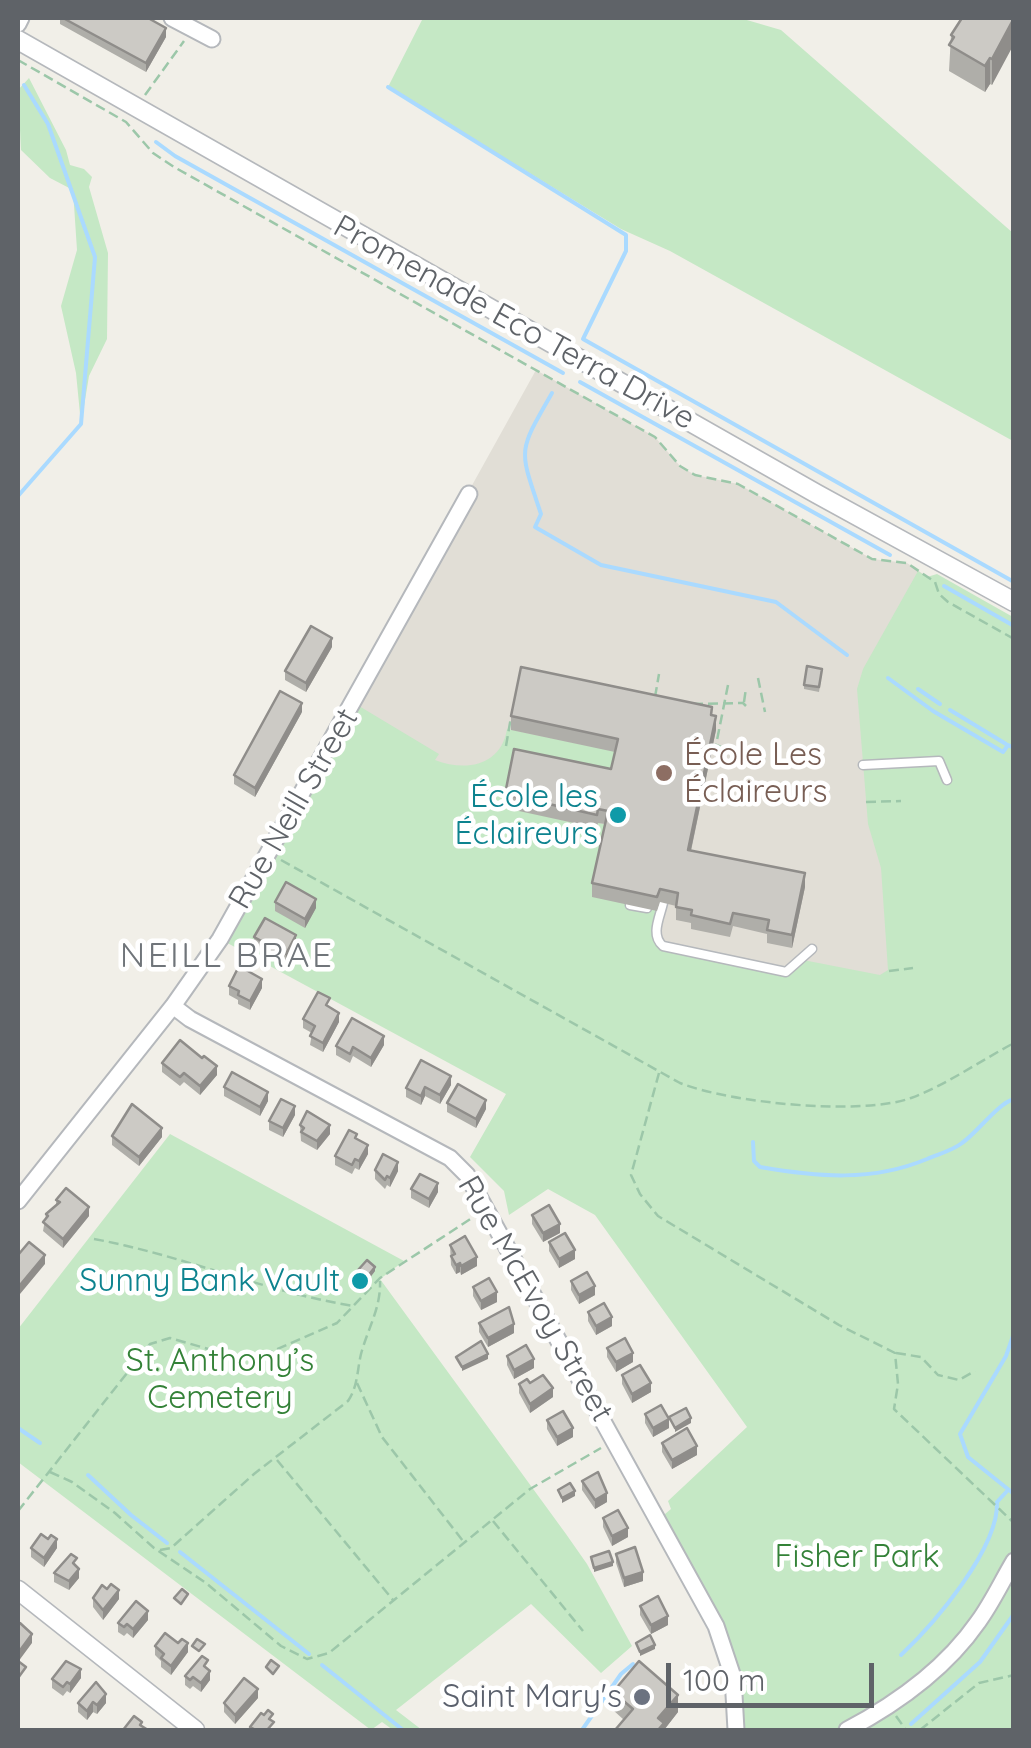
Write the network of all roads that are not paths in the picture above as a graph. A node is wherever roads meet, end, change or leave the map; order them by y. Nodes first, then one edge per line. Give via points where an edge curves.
1 (172, 18) edge
2 (18, 40) edge
3 (212, 40) dead end
4 (469, 494) dead end
5 (1014, 602) edge
6 (863, 765) dead end
7 (946, 780) dead end
8 (630, 905) edge
9 (812, 949) dead end
10 (173, 1006) junction
11 (18, 1201) edge
12 (1014, 1561) edge
13 (18, 1590) edge
14 (195, 1730) edge
15 (736, 1730) edge
16 (847, 1730) edge

1 - 3 street
2 - 5 street, Promenade Eco Terra Drive
4 - 10 street, Rue Neill Street via 220,939
6 - 7 lane via 939,761
8 - 9 lane via 662,907 656,931 663,946 786,972
10 - 11 street, Rue Neill Street
10 - 15 street, Rue McEvoy Street via 450,1158 467,1175 716,1626 733,1677
12 - 16 street via 977,1624 922,1681
13 - 14 street

